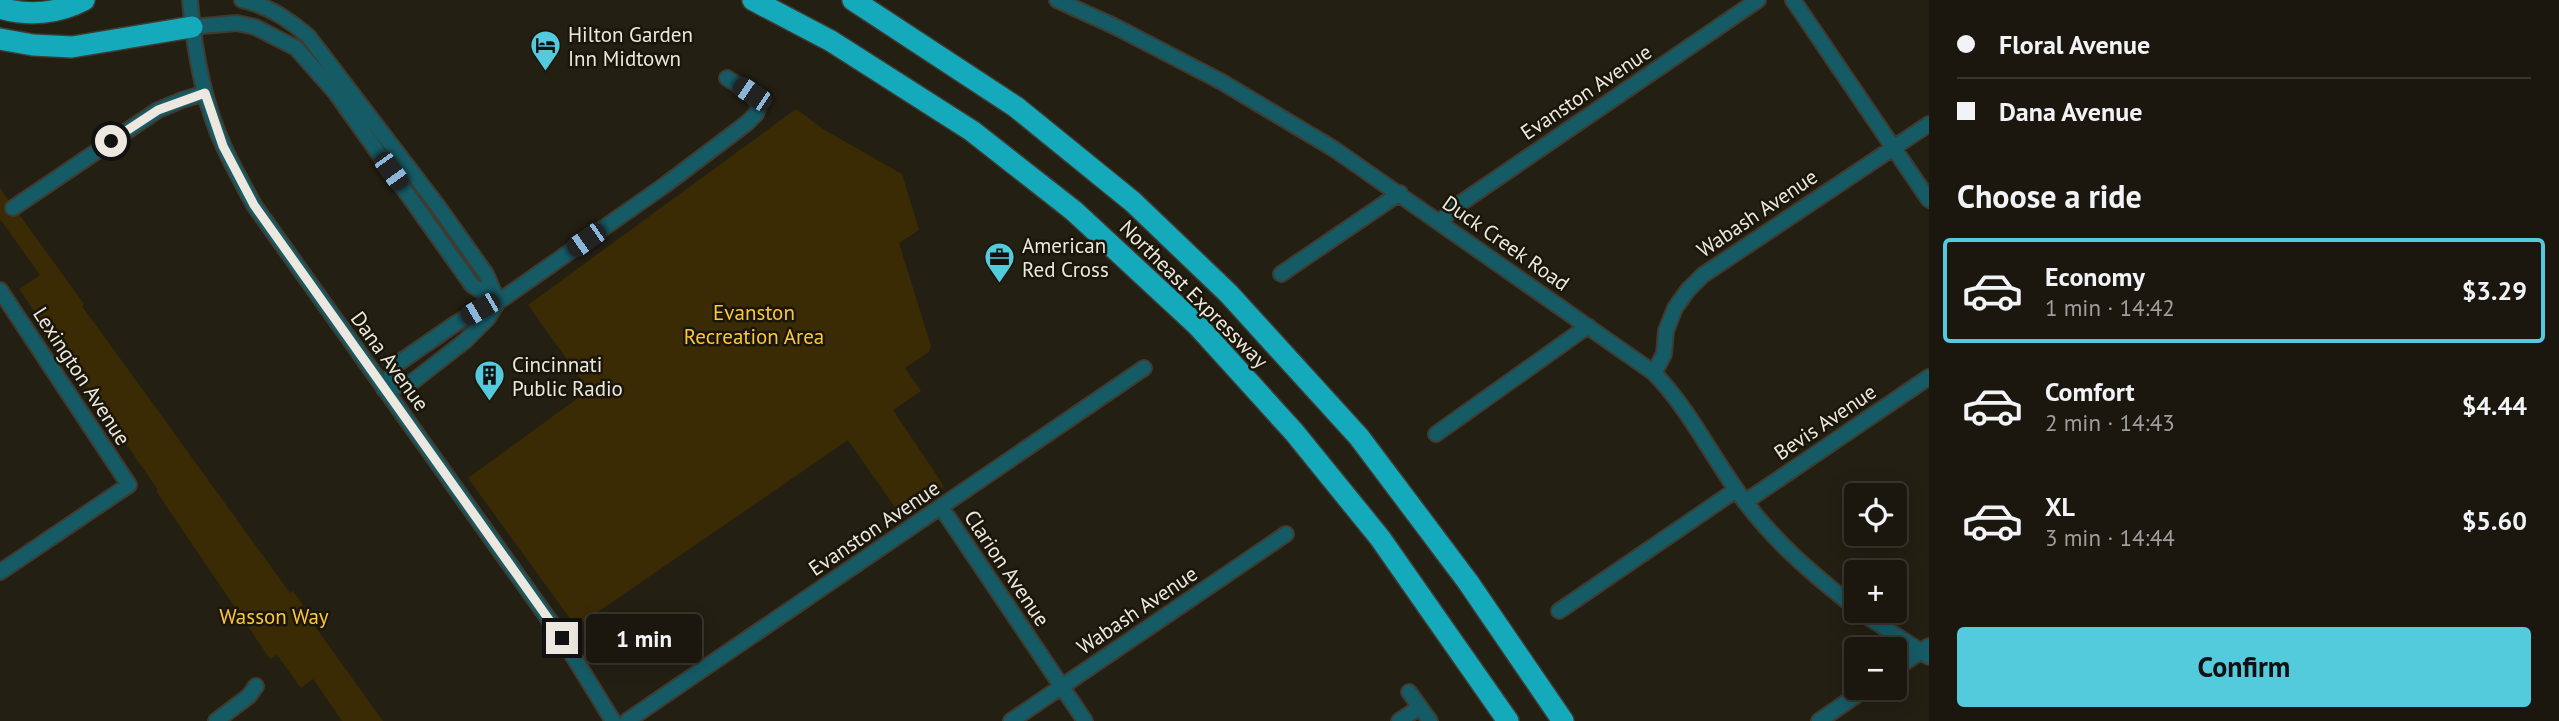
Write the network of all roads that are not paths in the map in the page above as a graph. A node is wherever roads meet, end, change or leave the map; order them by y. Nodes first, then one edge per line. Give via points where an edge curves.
1 (84, 0) edge
2 (190, 0) edge
3 (242, 0) edge
4 (753, 0) edge
5 (853, 0) edge
6 (1056, 0) edge
7 (1758, 0) edge
8 (1793, 0) edge
9 (0, 8) edge
10 (192, 27) junction
11 (0, 38) edge
12 (727, 78) dead end
13 (205, 93) junction
14 (1929, 124) edge
15 (1893, 148) junction
16 (1400, 193) junction
17 (1929, 200) edge
18 (13, 208) dead end
19 (1440, 222) junction
20 (1281, 274) dead end
21 (0, 290) edge
22 (498, 302) junction
23 (1588, 326) junction
24 (1143, 368) dead end
25 (1654, 373) junction
26 (1929, 377) edge
27 (384, 389) junction
28 (1436, 434) dead end
29 (1741, 496) junction
30 (942, 507) junction
31 (1286, 534) dead end
32 (0, 572) edge
33 (1844, 598) edge
34 (1559, 611) dead end
35 (1879, 623) edge
36 (1925, 652) edge
37 (1907, 662) edge
38 (256, 686) dead end
39 (1062, 686) junction
40 (1409, 692) dead end
41 (1850, 700) edge
42 (1420, 707) junction
43 (216, 721) edge
44 (613, 721) edge
45 (627, 721) edge
46 (1011, 721) edge
47 (1086, 721) edge
48 (1399, 721) edge
49 (1430, 721) edge
50 (1508, 721) edge
51 (1563, 721) edge
52 (1819, 721) edge

1 - 9 highway via 51,11 17,13
2 - 10 street, Dana Avenue
3 - 22 street via 288,19 307,36 437,205 486,275
4 - 50 highway, Northeast Expressway via 831,41 972,131 1074,211 1197,326 1294,432 1380,538
5 - 51 highway, Northeast Expressway via 1016,107 1133,202 1229,294 1359,436 1468,582
6 - 16 street, Duck Creek Road via 1222,82
7 - 19 street, Evanston Avenue via 1455,207
8 - 15 street
10 - 11 highway via 72,47
10 - 13 street, Dana Avenue
10 - 22 street via 237,23 296,48 335,92 472,285
12 - 22 street via 752,94 760,106 747,123
13 - 18 street via 158,110
13 - 27 street, Dana Avenue via 223,146 254,205
14 - 15 street, Wabash Avenue
15 - 17 street
15 - 25 street, Wabash Avenue via 1703,275 1675,308 1664,354
16 - 19 street, Duck Creek Road
16 - 20 street
19 - 23 street, Duck Creek Road
21 - 32 street, Lexington Avenue via 129,485
22 - 27 street via 455,324 397,364
22 - 27 street via 465,341 411,383
23 - 25 street, Duck Creek Road
23 - 28 street
24 - 30 street, Evanston Avenue
25 - 29 street, Duck Creek Road
26 - 29 street, Bevis Avenue
27 - 44 street, Dana Avenue via 562,638
29 - 33 street, Duck Creek Road via 1787,551
29 - 34 street, Bevis Avenue
30 - 39 street, Clarion Avenue
30 - 45 street, Evanston Avenue
31 - 39 street, Wabash Avenue
35 - 36 street, Duck Creek Road
36 - 37 street
38 - 43 street
39 - 46 street, Wabash Avenue
39 - 47 street, Clarion Avenue
40 - 42 street
41 - 52 street
42 - 48 street
42 - 49 street

